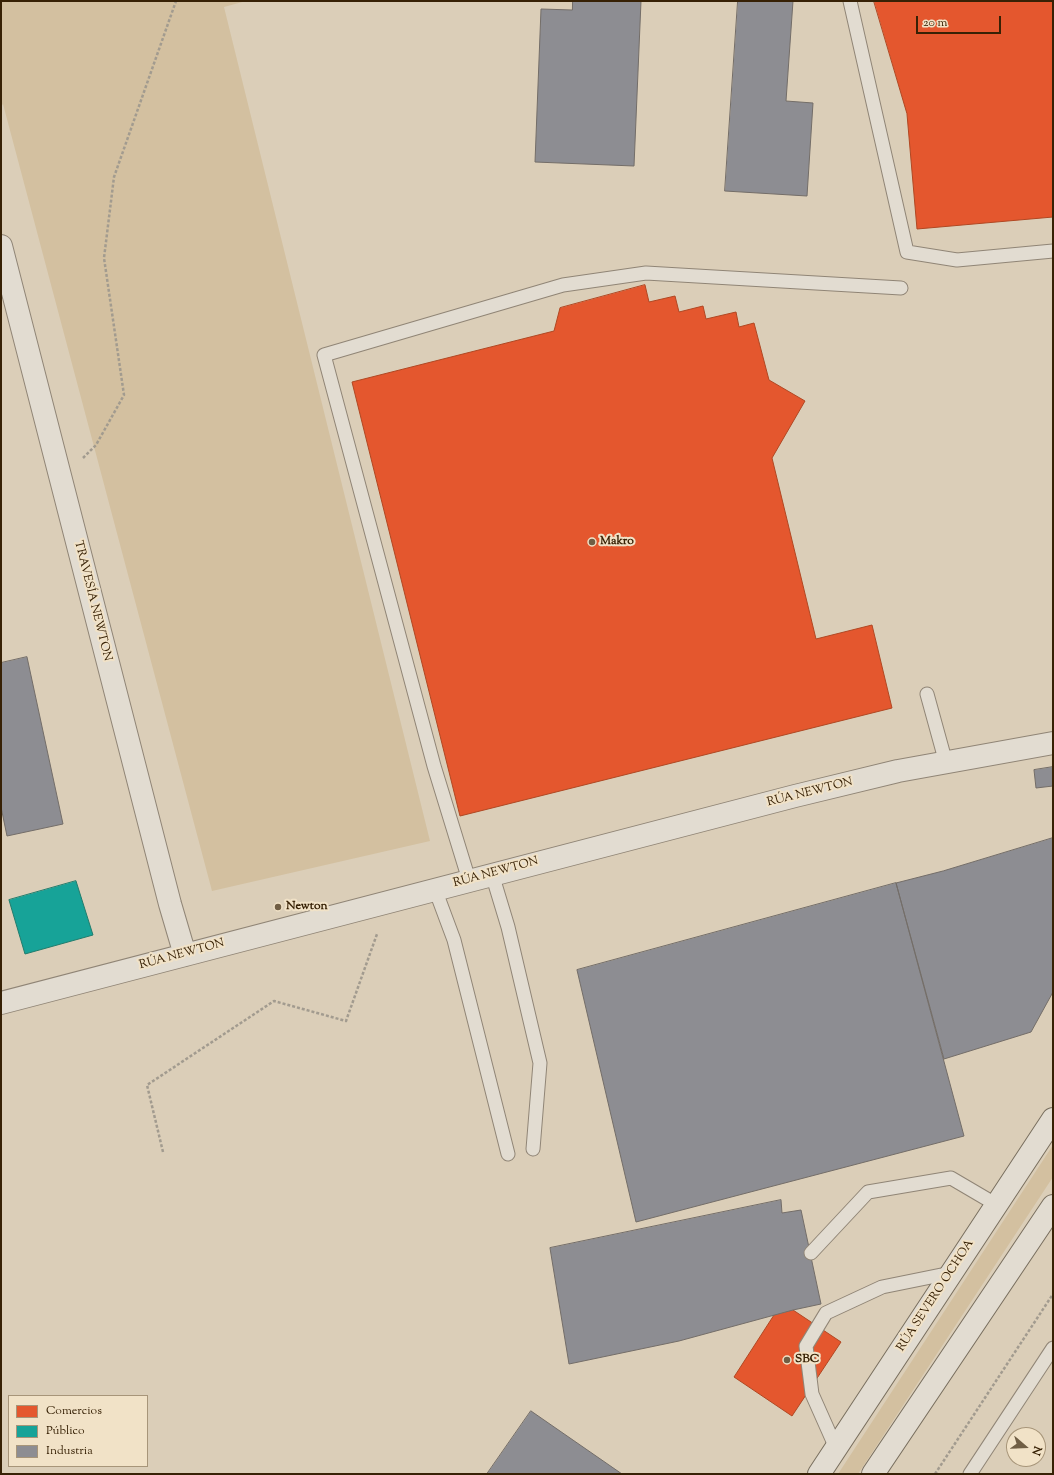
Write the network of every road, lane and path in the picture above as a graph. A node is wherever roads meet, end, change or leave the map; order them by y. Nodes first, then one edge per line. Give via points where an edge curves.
1 (176, 1) edge
2 (850, 1) edge
3 (1, 246) edge
4 (1053, 251) edge
5 (901, 288) dead end
6 (61, 479) junction
7 (927, 694) dead end
8 (1053, 743) edge
9 (1053, 751) edge
10 (993, 754) junction
11 (946, 763) junction
12 (492, 874) junction
13 (469, 880) junction
14 (435, 890) junction
15 (377, 934) dead end
16 (185, 955) junction
17 (1, 1003) edge
18 (1053, 1119) edge
19 (533, 1149) dead end
20 (163, 1152) dead end
21 (508, 1154) dead end
22 (997, 1205) junction
23 (1053, 1206) edge
24 (811, 1253) dead end
25 (951, 1273) junction
26 (1053, 1294) edge
27 (1053, 1348) edge
28 (836, 1448) junction
29 (819, 1474) edge
30 (874, 1474) edge
31 (936, 1474) edge
32 (970, 1474) edge

1 - 6 path via 114,177 104,258 124,395 96,445
2 - 4 lane via 907,252 957,260
3 - 6 street, TRAVESÍA NEWTON
5 - 13 lane via 646,273 563,285 324,355 432,758
6 - 16 street, TRAVESÍA NEWTON
7 - 11 lane
8 - 10 street, RÚA NEWTON
9 - 10 street, RÚA NEWTON
10 - 11 street, RÚA NEWTON
11 - 12 street, RÚA NEWTON via 898,771 794,796
12 - 13 street, RÚA NEWTON
12 - 19 lane via 508,927 540,1063
13 - 14 street, RÚA NEWTON
14 - 16 street, RÚA NEWTON
14 - 21 lane via 454,940
15 - 20 path via 346,1021 274,1001 147,1085
16 - 17 street, RÚA NEWTON
18 - 22 street, RÚA SEVERO OCHOA
22 - 24 lane via 951,1178 868,1192
22 - 25 street, RÚA SEVERO OCHOA
23 - 30 street
25 - 28 street, RÚA SEVERO OCHOA
25 - 28 lane via 882,1287 826,1313 806,1346 812,1394
26 - 31 path
27 - 32 lane
28 - 29 street, RÚA SEVERO OCHOA

